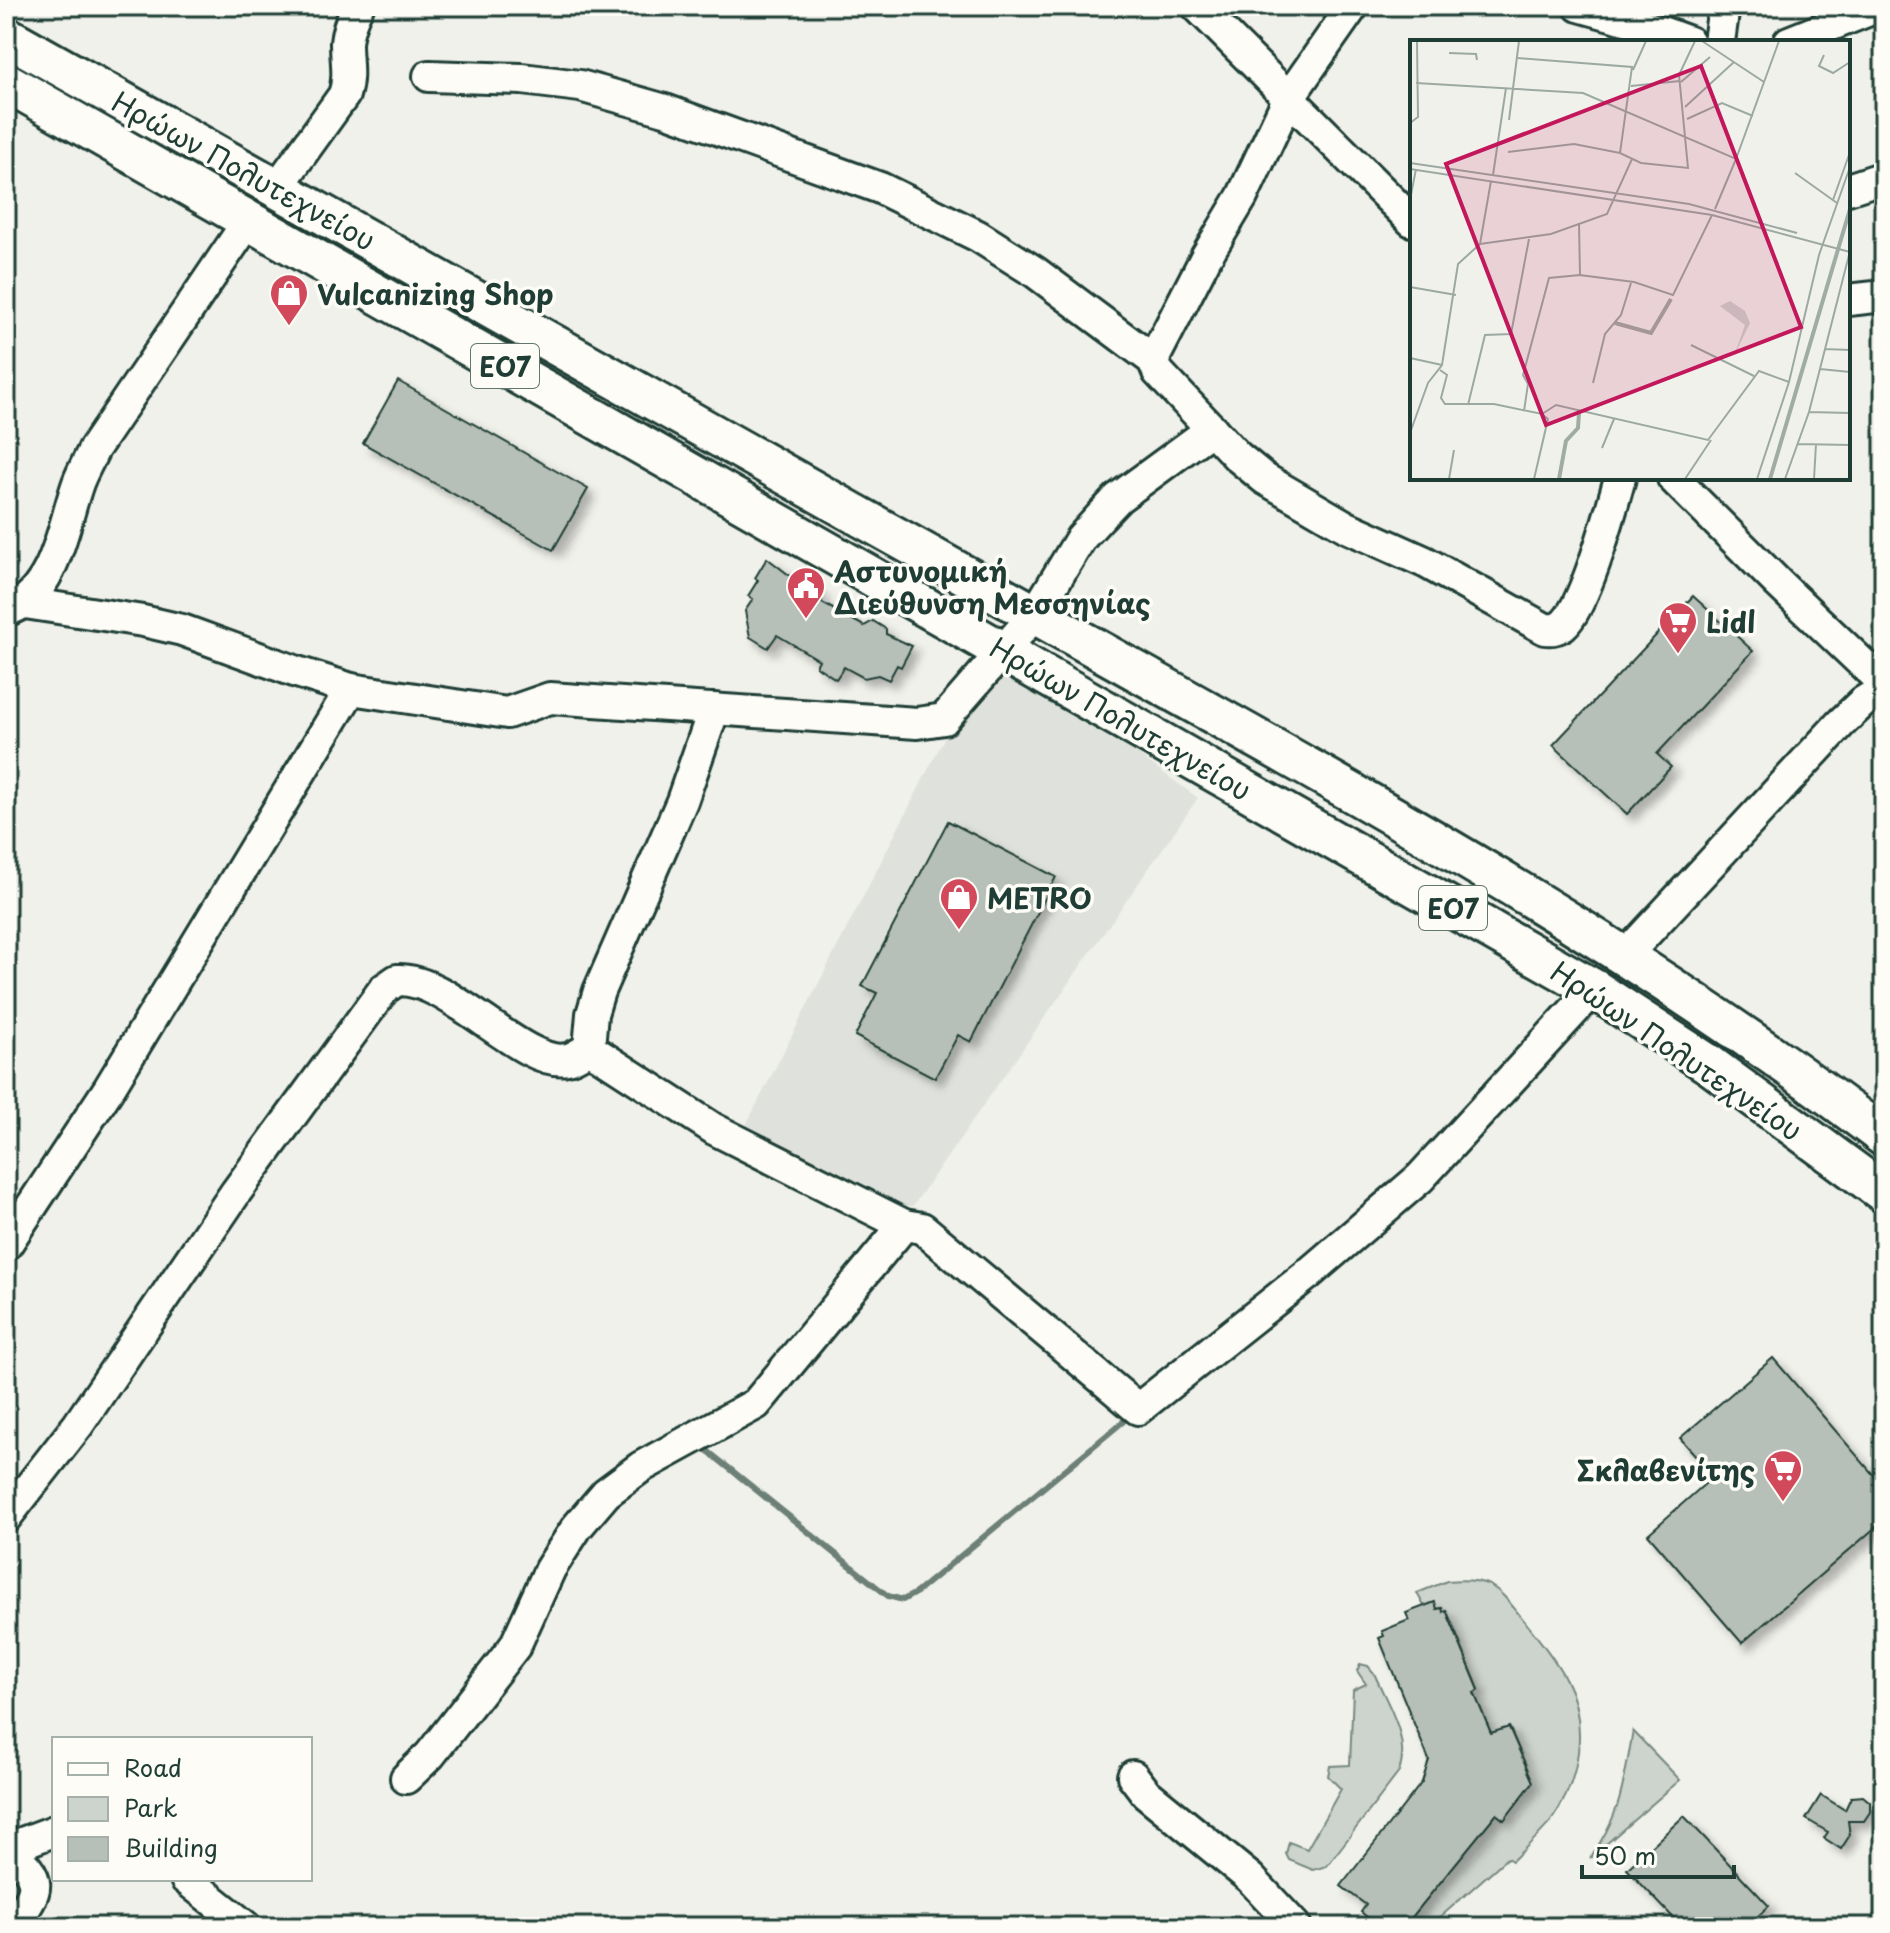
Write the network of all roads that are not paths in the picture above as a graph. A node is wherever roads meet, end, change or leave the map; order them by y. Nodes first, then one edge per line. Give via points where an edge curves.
1 (358, 6) edge
2 (1197, 6) edge
3 (1353, 6) edge
4 (1579, 6) edge
5 (1724, 6) edge
6 (1879, 6) edge
7 (6, 36) edge
8 (1684, 40) edge
9 (1719, 40) edge
10 (1794, 40) edge
11 (429, 76) dead end
12 (6, 82) edge
13 (1288, 99) junction
14 (1884, 177) edge
15 (277, 188) junction
16 (1850, 188) edge
17 (1410, 219) edge
18 (249, 220) junction
19 (1884, 296) edge
20 (1850, 300) edge
21 (1153, 360) junction
22 (1212, 429) junction
23 (1619, 480) edge
24 (1675, 480) edge
25 (15, 607) edge
26 (1035, 614) junction
27 (1004, 650) junction
28 (1884, 687) edge
29 (351, 689) junction
30 (714, 709) junction
31 (1624, 957) junction
32 (1594, 989) junction
33 (589, 1048) junction
34 (1884, 1137) edge
35 (1884, 1193) edge
36 (904, 1225) junction
37 (6, 1245) edge
38 (6, 1517) edge
39 (1133, 1776) dead end
40 (406, 1778) dead end
41 (52, 1832) edge
42 (6, 1849) edge
43 (188, 1881) edge
44 (242, 1924) edge
45 (12, 1927) edge
46 (1296, 1927) edge

1 - 15 street via 346,41 344,95
2 - 13 street
3 - 13 street
4 - 8 street
5 - 9 street
6 - 10 street
7 - 15 main road, Ηρώων Πολυτεχνείου / ΕΟ7
11 - 21 street via 580,86 665,110 880,188 978,236
12 - 18 main road, Ηρώων Πολυτεχνείου / ΕΟ7
13 - 17 street
13 - 21 street via 1242,197
14 - 16 street
15 - 26 main road, Ηρώων Πολυτεχνείου / ΕΟ7
18 - 25 street via 94,449 54,558 40,585
18 - 27 main road, Ηρώων Πολυτεχνείου / ΕΟ7
19 - 20 street
21 - 22 street
22 - 23 street via 1265,479 1306,505 1550,630 1565,623 1579,599
22 - 26 street via 1118,498 1081,538
24 - 28 street
25 - 29 street via 182,630
26 - 27 street
26 - 31 main road, Ηρώων Πολυτεχνείου / ΕΟ7 via 1358,795
27 - 30 street via 944,719 897,723
27 - 32 main road, Ηρώων Πολυτεχνείου / ΕΟ7
28 - 31 street via 1841,723
29 - 30 street via 507,713 550,698
29 - 37 street via 108,1090
30 - 33 street via 682,801 599,991
31 - 34 main road, Ηρώων Πολυτεχνείου / ΕΟ7
32 - 35 main road, Ηρώων Πολυτεχνείου / ΕΟ7 via 1710,1065
32 - 36 street via 1420,1178 1138,1409 922,1228
33 - 36 street via 714,1129
33 - 38 street via 566,1060 546,1056 425,983 397,980 384,989 236,1192 78,1425
36 - 40 street via 756,1404 641,1467 606,1493 550,1569 515,1646
39 - 46 street via 1146,1793 1250,1878
41 - 42 street
42 - 45 street via 34,1879 34,1896
43 - 44 street

